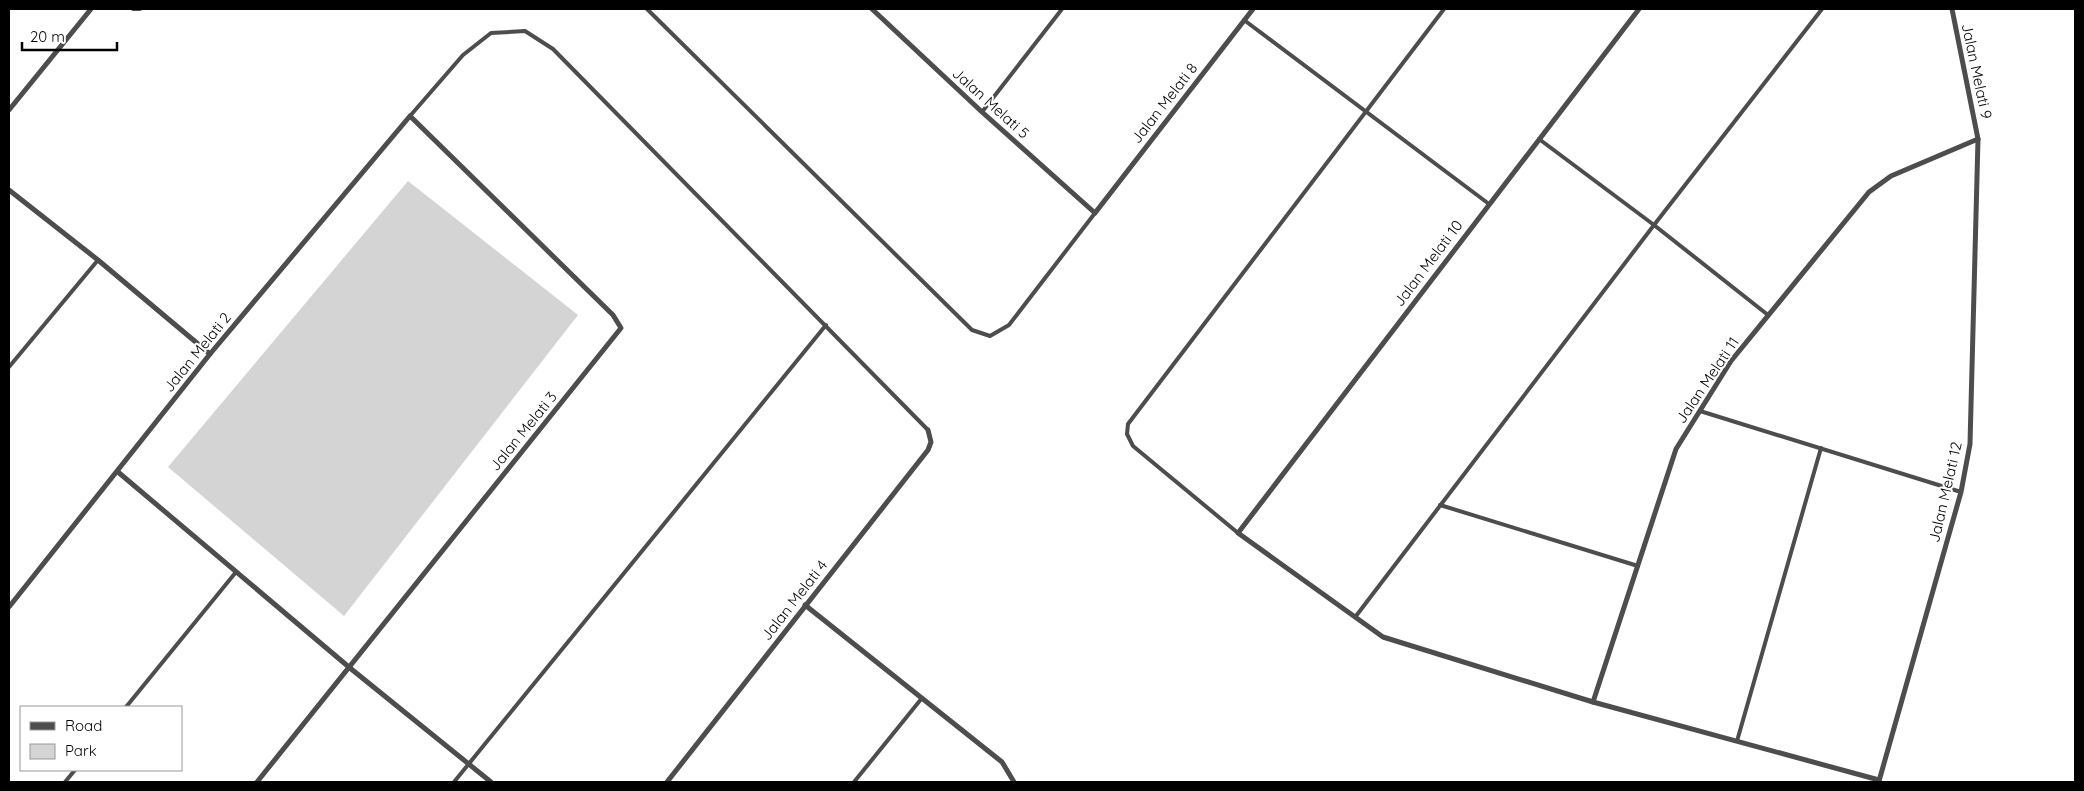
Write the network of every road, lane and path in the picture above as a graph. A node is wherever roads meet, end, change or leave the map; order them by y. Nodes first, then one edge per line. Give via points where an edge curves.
1 (91, 9) edge
2 (133, 9) edge
3 (140, 9) edge
4 (647, 9) edge
5 (872, 9) edge
6 (883, 9) edge
7 (1062, 9) edge
8 (1253, 9) edge
9 (1444, 9) edge
10 (1639, 9) edge
11 (1822, 9) edge
12 (1952, 9) edge
13 (878, 14) junction
14 (1244, 20) junction
15 (9, 110) edge
16 (982, 112) junction
17 (1365, 112) junction
18 (410, 116) junction
19 (1539, 139) junction
20 (1978, 139) junction
21 (9, 190) edge
22 (1489, 204) junction
23 (1095, 213) junction
24 (1654, 225) junction
25 (98, 260) junction
26 (1768, 315) junction
27 (826, 325) junction
28 (210, 354) junction
29 (9, 367) edge
30 (1700, 411) junction
31 (928, 430) joint
32 (1821, 448) junction
33 (118, 472) junction
34 (1962, 492) junction
35 (1440, 505) junction
36 (1238, 533) junction
37 (1638, 566) junction
38 (236, 572) junction
39 (805, 605) junction
40 (9, 607) edge
41 (1356, 616) junction
42 (350, 668) junction
43 (922, 698) junction
44 (1593, 702) junction
45 (127, 706) edge
46 (1737, 741) junction
47 (468, 765) junction
48 (74, 771) edge
49 (1879, 781) edge
50 (65, 782) edge
51 (257, 782) edge
52 (454, 782) edge
53 (491, 782) edge
54 (667, 782) edge
55 (854, 782) edge
56 (1014, 782) edge

1 - 15 street
2 - 3 lane
4 - 23 lane via 972,330 990,336 1009,325
5 - 13 street, Jalan Melati 5
6 - 13 street
7 - 16 lane
8 - 14 street, Jalan Melati 8
9 - 17 lane
10 - 19 street, Jalan Melati 10
11 - 24 lane
12 - 20 street, Jalan Melati 9
13 - 16 street, Jalan Melati 5
14 - 17 lane
14 - 23 street, Jalan Melati 8
16 - 23 street, Jalan Melati 5
17 - 22 lane
17 - 36 lane via 1128,424 1127,434 1134,446
18 - 27 lane via 463,55 491,33 525,31 553,49
18 - 28 street, Jalan Melati 2
18 - 42 street, Jalan Melati 3 via 613,315 621,328
19 - 22 street, Jalan Melati 10
19 - 24 lane
20 - 26 street, Jalan Melati 11 via 1891,176 1869,192
20 - 34 street, Jalan Melati 12 via 1970,444
21 - 25 street
22 - 36 street, Jalan Melati 10
24 - 26 lane
24 - 35 lane
25 - 28 street
25 - 29 lane
26 - 30 street, Jalan Melati 11 via 1731,361
27 - 31 lane
27 - 47 lane
28 - 33 street, Jalan Melati 2
30 - 32 lane
30 - 37 street, Jalan Melati 11 via 1676,449
31 - 39 street, Jalan Melati 4 via 931,442 928,450
32 - 34 lane
32 - 46 lane
33 - 38 street
33 - 40 street, Jalan Melati 2
34 - 49 street, Jalan Melati 12
35 - 37 lane
35 - 41 lane
36 - 41 street
37 - 44 street, Jalan Melati 11
38 - 42 street
38 - 45 lane
39 - 43 street
39 - 54 street, Jalan Melati 4
41 - 44 street via 1383,637
42 - 47 street
42 - 51 street, Jalan Melati 3
43 - 55 lane
43 - 56 street via 1002,762
44 - 46 street
46 - 49 street
47 - 52 lane
47 - 53 street
48 - 50 lane

